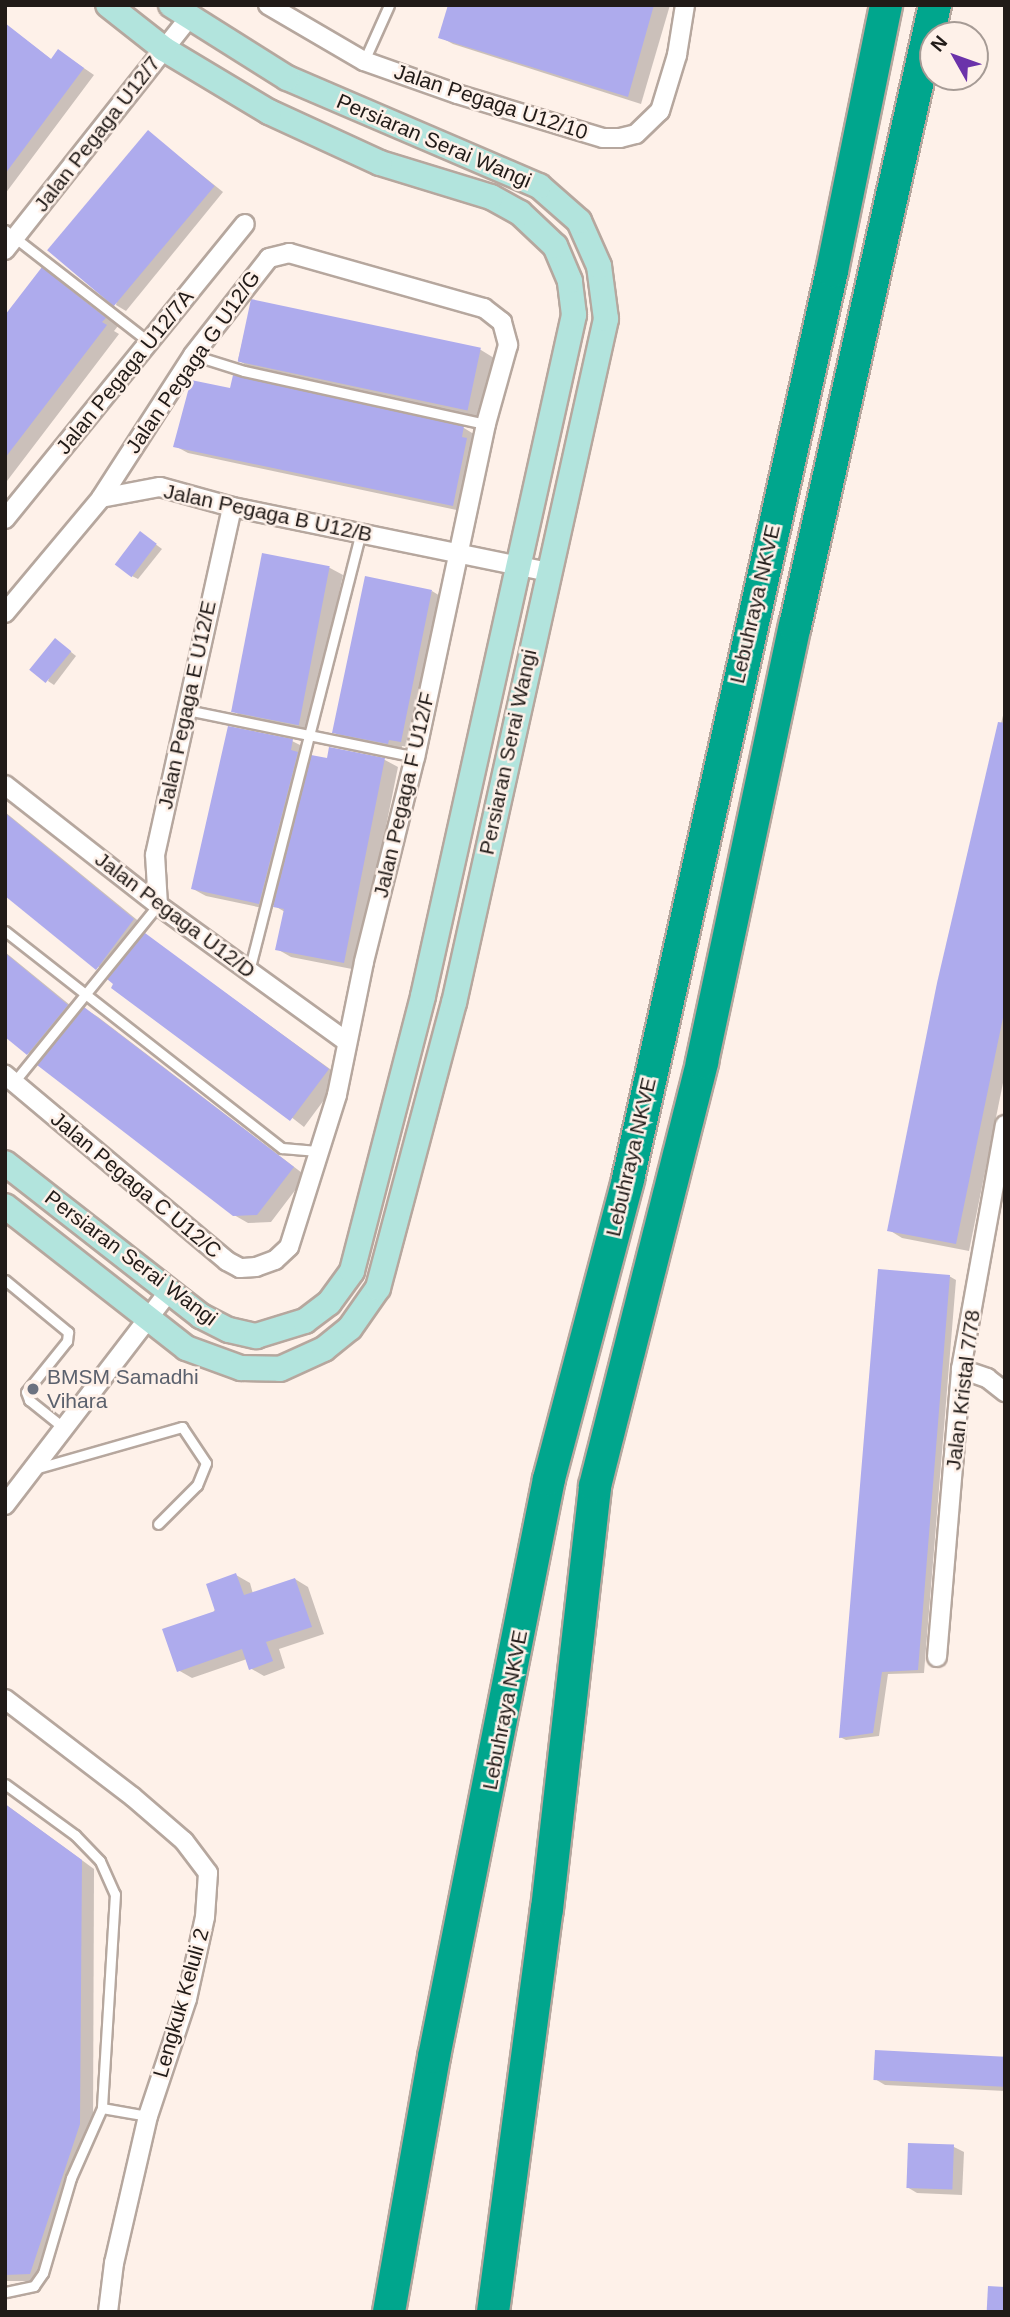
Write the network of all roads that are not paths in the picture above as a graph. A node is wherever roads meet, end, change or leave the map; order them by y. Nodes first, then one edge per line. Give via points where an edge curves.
1 (108, 5) edge
2 (268, 5) edge
3 (390, 5) edge
4 (685, 5) edge
5 (886, 5) edge
6 (935, 5) edge
7 (180, 11) edge
8 (164, 49) junction
9 (364, 61) junction
10 (245, 224) dead end
11 (9, 239) edge
12 (502, 322) joint
13 (149, 342) junction
14 (193, 355) junction
15 (486, 424) junction
16 (101, 498) junction
17 (232, 507) junction
18 (5, 519) edge
19 (361, 532) junction
20 (457, 555) junction
21 (517, 566) junction
22 (548, 572) junction
23 (5, 613) edge
24 (184, 709) junction
25 (306, 737) junction
26 (415, 757) junction
27 (5, 785) edge
28 (158, 905) junction
29 (5, 931) edge
30 (249, 971) junction
31 (86, 995) junction
32 (347, 1042) junction
33 (9, 1079) edge
34 (1004, 1134) edge
35 (322, 1151) junction
36 (5, 1163) edge
37 (5, 1206) edge
38 (275, 1260) joint
39 (5, 1280) edge
40 (169, 1291) junction
41 (148, 1318) junction
42 (961, 1369) junction
43 (1005, 1392) edge
44 (64, 1428) junction
45 (33, 1469) junction
46 (5, 1505) edge
47 (158, 1524) dead end
48 (937, 1657) dead end
49 (5, 1699) edge
50 (5, 1784) edge
51 (102, 2108) junction
52 (148, 2116) junction
53 (5, 2292) edge
54 (108, 2312) edge
55 (388, 2312) edge
56 (494, 2312) edge

1 - 8 street, Persiaran Serai Wangi
2 - 9 street, Jalan Pegaga U12/10
3 - 9 lane
4 - 9 street, Jalan Pegaga U12/10 via 677,55 660,111 636,134 620,138 603,138
5 - 55 highway, Lebuhraya NKVE via 832,271 628,1179 549,1479
6 - 56 highway, Lebuhraya NKVE via 702,1062 596,1486
7 - 8 street, Jalan Pegaga U12/7
7 - 22 street, Persiaran Serai Wangi via 287,78 539,186 579,221 599,266 606,318
8 - 11 street, Jalan Pegaga U12/7
8 - 21 street, Persiaran Serai Wangi via 269,112 380,163 491,197 520,213 555,246 570,281 574,315
10 - 13 street, Jalan Pegaga U12/7A
11 - 13 lane
12 - 14 street, Jalan Pegaga G U12/G via 484,308 289,253 278,254 258,268
12 - 15 street, Jalan Pegaga F U12/F via 508,345
13 - 18 street, Jalan Pegaga U12/7A
14 - 15 lane via 244,371
14 - 16 street, Jalan Pegaga G U12/G
15 - 20 street, Jalan Pegaga F U12/F
16 - 17 street, Jalan Pegaga B U12/B via 160,487
16 - 23 street
17 - 19 street, Jalan Pegaga B U12/B
17 - 24 street, Jalan Pegaga E U12/E
19 - 20 street, Jalan Pegaga B U12/B
19 - 25 lane
20 - 21 street, Jalan Pegaga B U12/B
20 - 26 street, Jalan Pegaga F U12/F
21 - 22 street, Jalan Pegaga B U12/B
21 - 40 street, Persiaran Serai Wangi via 423,996 352,1271 329,1303 305,1321 256,1336 229,1330 201,1316
22 - 41 street, Persiaran Serai Wangi via 454,1003 378,1288 350,1328 324,1349 280,1370 214,1361 186,1348
24 - 25 lane
24 - 28 street, Jalan Pegaga E U12/E via 155,855
25 - 26 lane
25 - 30 lane
26 - 32 street, Jalan Pegaga F U12/F
27 - 28 street, Jalan Pegaga U12/D
28 - 30 street, Jalan Pegaga U12/D
28 - 31 lane
29 - 31 lane
30 - 32 street, Jalan Pegaga U12/D
31 - 33 lane
31 - 35 lane via 282,1148
32 - 35 street, Jalan Pegaga F U12/F
33 - 38 street, Jalan Pegaga C U12/C via 227,1261 240,1268
34 - 42 street, Jalan Kristal 7/78
35 - 38 street, Jalan Pegaga F U12/F via 299,1226 289,1247
36 - 40 street, Persiaran Serai Wangi
37 - 41 street, Persiaran Serai Wangi
39 - 44 lane via 68,1332 66,1341 26,1392 29,1400
40 - 41 street
41 - 44 street
42 - 43 street via 987,1378
42 - 48 street, Jalan Kristal 7/78
44 - 45 street
45 - 46 street
45 - 47 lane via 182,1427 206,1463 197,1485
49 - 52 street, Lengkuk Keluli 2 via 133,1797 184,1841 208,1873 205,1917 187,1999
50 - 51 lane via 75,1835 100,1861 116,1894
51 - 52 lane
51 - 53 lane via 71,2178 43,2273 34,2286
52 - 54 street, Lengkuk Keluli 2 via 114,2263

